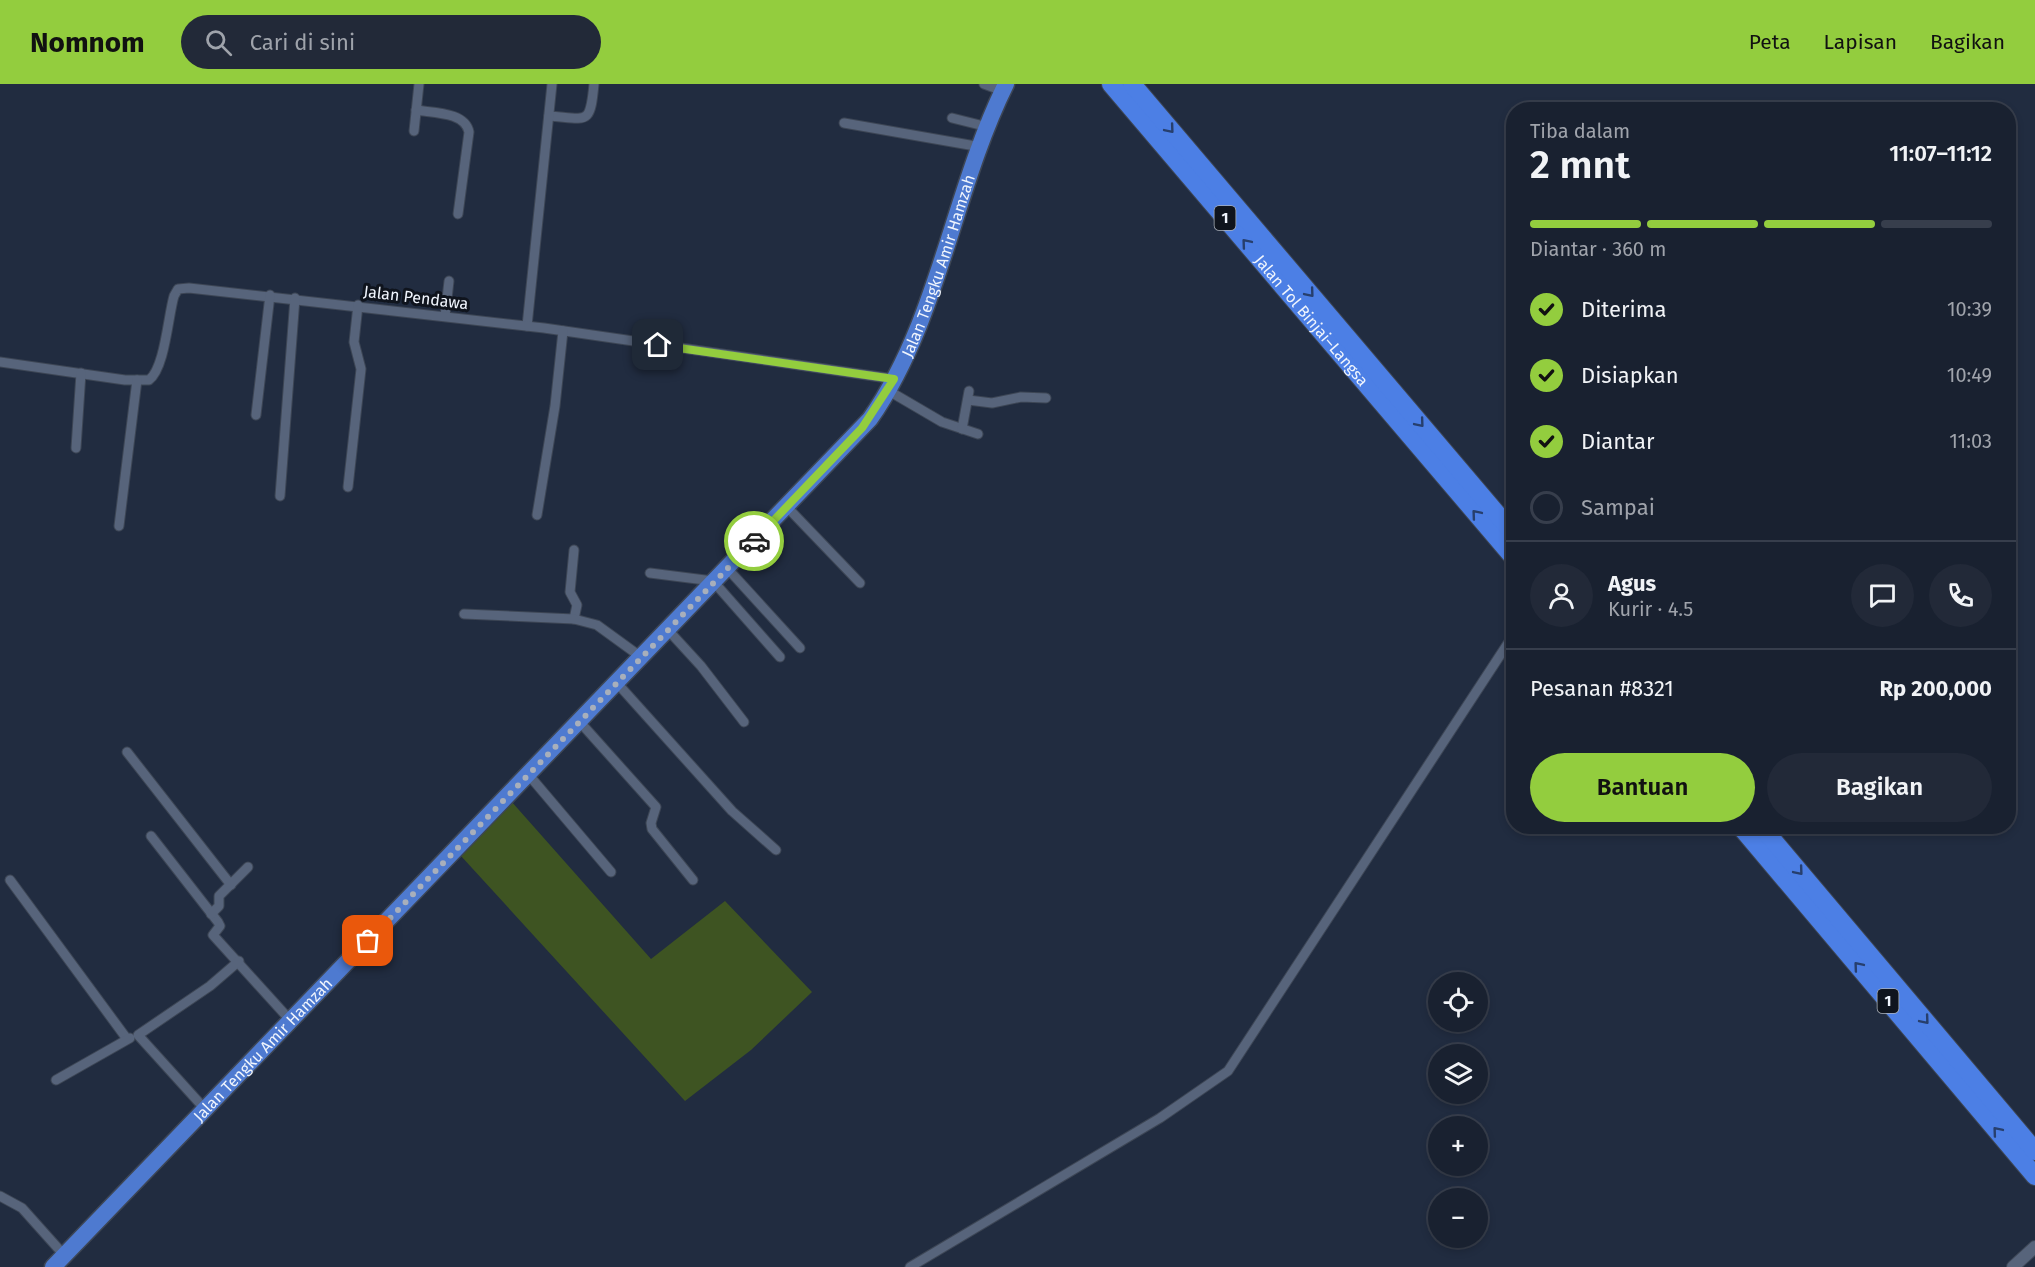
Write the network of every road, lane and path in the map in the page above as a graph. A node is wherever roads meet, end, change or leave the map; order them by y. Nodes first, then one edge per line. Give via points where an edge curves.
1 (419, 84) edge
2 (552, 84) edge
3 (594, 84) edge
4 (984, 84) edge
5 (1111, 84) edge
6 (1132, 84) edge
7 (1005, 88) edge
8 (416, 110) junction
9 (549, 116) junction
10 (952, 118) dead end
11 (844, 123) dead end
12 (988, 127) junction
13 (414, 131) dead end
14 (981, 147) junction
15 (458, 214) dead end
16 (449, 281) dead end
17 (270, 296) junction
18 (295, 298) junction
19 (358, 305) junction
20 (445, 316) junction
21 (527, 326) junction
22 (563, 331) junction
23 (1345, 348) junction
24 (0, 362) edge
25 (81, 373) junction
26 (137, 380) junction
27 (1375, 383) junction
28 (892, 385) junction
29 (1046, 398) dead end
30 (256, 415) dead end
31 (962, 429) junction
32 (978, 434) dead end
33 (76, 448) dead end
34 (348, 487) dead end
35 (280, 496) dead end
36 (787, 507) junction
37 (537, 515) dead end
38 (1506, 525) edge
39 (119, 526) dead end
40 (1506, 548) edge
41 (574, 550) dead end
42 (727, 568) junction
43 (650, 573) dead end
44 (713, 581) junction
45 (860, 583) dead end
46 (464, 614) dead end
47 (574, 619) junction
48 (668, 630) junction
49 (1506, 646) edge
50 (800, 648) dead end
51 (641, 657) junction
52 (780, 657) dead end
53 (617, 682) junction
54 (579, 721) junction
55 (744, 722) dead end
56 (127, 752) dead end
57 (528, 774) junction
58 (1747, 834) edge
59 (1768, 834) edge
60 (151, 836) dead end
61 (776, 850) dead end
62 (249, 867) dead end
63 (611, 872) dead end
64 (10, 880) dead end
65 (693, 880) dead end
66 (231, 885) junction
67 (211, 914) junction
68 (239, 961) junction
69 (290, 1020) junction
70 (138, 1035) junction
71 (127, 1039) junction
72 (56, 1080) dead end
73 (204, 1108) junction
74 (2035, 1151) edge
75 (2035, 1176) edge
76 (0, 1196) edge
77 (2035, 1247) edge
78 (58, 1261) edge
79 (910, 1267) edge
80 (2013, 1267) edge

1 - 8 street
2 - 9 street
3 - 9 street via 591,112 585,118
4 - 7 street
23 -> 5 highway, Jalan Tol Binjai–Langsa / 1
6 -> 23 highway, Jalan Tol Binjai–Langsa / 1
7 - 12 highway, Jalan Tengku Amir Hamzah
8 - 13 street
8 - 15 street via 454,117 468,126
9 - 21 street
10 - 12 street
11 - 14 street
12 - 14 highway, Jalan Tengku Amir Hamzah
14 - 28 highway, Jalan Tengku Amir Hamzah
16 - 20 street
17 - 18 street, Jalan Pendawa
17 - 26 street, Jalan Pendawa via 178,289 155,374 149,380
17 - 30 street
18 - 19 street, Jalan Pendawa
18 - 35 street
19 - 20 street, Jalan Pendawa
19 - 34 street via 354,342 361,369
20 - 21 street, Jalan Pendawa
21 - 22 street, Jalan Pendawa
22 - 28 street, Jalan Pendawa
22 - 37 street
23 - 27 highway, Jalan Tol Binjai–Langsa / 1
24 - 25 street
25 - 26 street
25 - 33 street
26 - 39 street
27 -> 38 highway, Jalan Tol Binjai–Langsa / 1
40 -> 27 highway, Jalan Tol Binjai–Langsa / 1
28 - 31 street via 933,418
28 - 36 highway, Jalan Tengku Amir Hamzah via 852,440
29 - 31 street via 1021,397 992,404 968,396
31 - 32 street
36 - 42 highway, Jalan Tengku Amir Hamzah
36 - 45 street
41 - 47 street via 570,592 577,604
42 - 44 highway, Jalan Tengku Amir Hamzah
42 - 50 street
43 - 44 street
44 - 48 highway, Jalan Tengku Amir Hamzah
44 - 52 street
46 - 47 street
47 - 51 street via 597,625
48 - 51 highway, Jalan Tengku Amir Hamzah
48 - 55 street
49 - 79 street via 1228,1071 1160,1118
51 - 53 highway, Jalan Tengku Amir Hamzah
53 - 54 highway, Jalan Tengku Amir Hamzah
53 - 61 street via 732,811
54 - 57 highway, Jalan Tengku Amir Hamzah
54 - 65 street via 656,807 652,829
56 - 66 street
57 - 63 street
57 - 69 highway, Jalan Tengku Amir Hamzah
75 -> 58 highway, 1
59 -> 74 highway, 1
60 - 67 street
62 - 66 street
64 - 71 street
66 - 67 street via 219,897 219,906
67 - 68 street via 219,925 213,934
68 - 69 street
68 - 70 street via 210,986
69 - 73 highway, Jalan Tengku Amir Hamzah
70 - 71 street
70 - 73 street
71 - 72 street
73 - 78 highway, Jalan Tengku Amir Hamzah
76 - 78 street via 22,1208
77 - 80 street

